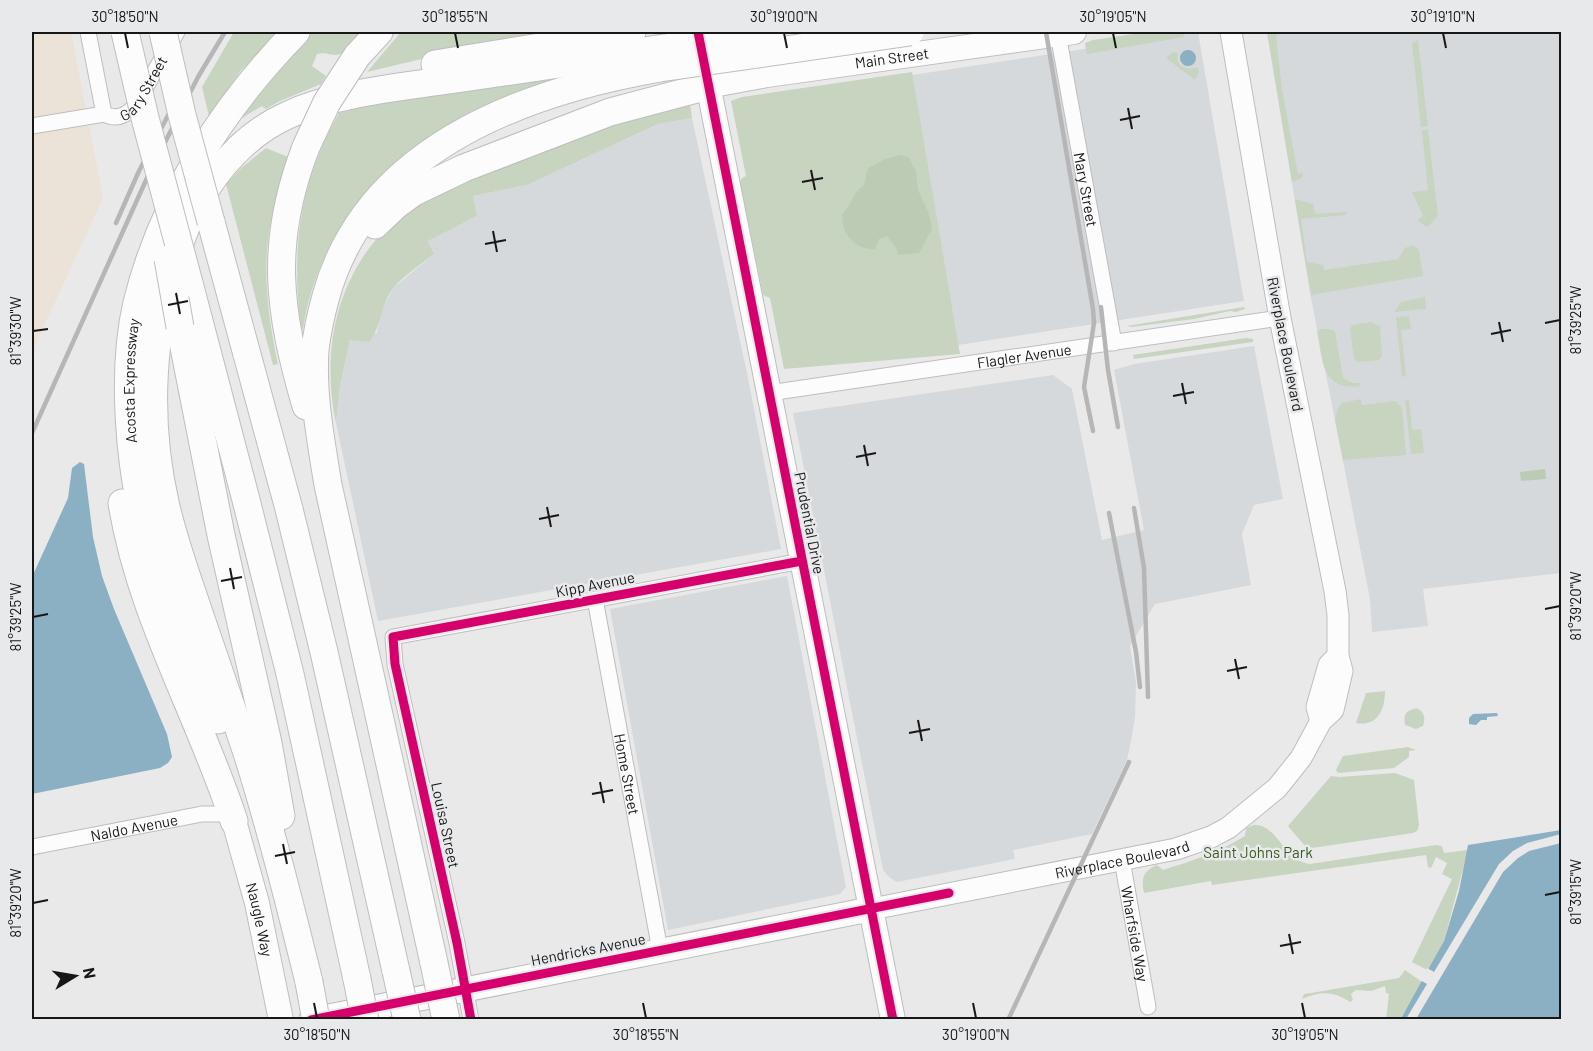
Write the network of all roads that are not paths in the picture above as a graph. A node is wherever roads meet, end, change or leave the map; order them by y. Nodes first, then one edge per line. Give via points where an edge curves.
1 (88, 32) edge
2 (125, 32) edge
3 (163, 32) edge
4 (177, 32) edge
5 (296, 32) edge
6 (379, 32) edge
7 (632, 32) edge
8 (698, 32) edge
9 (736, 32) edge
10 (780, 32) edge
11 (884, 32) edge
12 (910, 32) edge
13 (1062, 32) edge
14 (1231, 32) edge
15 (888, 58) junction
16 (658, 59) junction
17 (767, 75) junction
18 (708, 86) junction
19 (104, 114) junction
20 (287, 115) junction
21 (145, 118) junction
22 (32, 126) edge
23 (324, 304) junction
24 (137, 305) junction
25 (1280, 318) junction
26 (1114, 343) junction
27 (769, 393) junction
28 (328, 485) junction
29 (802, 561) junction
30 (595, 599) junction
31 (393, 637) joint
32 (234, 821) junction
33 (32, 848) edge
34 (1122, 860) junction
35 (287, 894) junction
36 (872, 909) junction
37 (660, 950) junction
38 (309, 982) junction
39 (465, 989) junction
40 (1148, 1007) dead end
41 (281, 1020) edge
42 (311, 1020) edge
43 (316, 1020) edge
44 (365, 1020) edge
45 (407, 1020) edge
46 (446, 1020) edge
47 (471, 1020) edge
48 (893, 1020) edge

1 - 19 street, Gary Street
2 - 21 highway, bridge
3 - 45 highway, bridge via 322,641
4 - 19 street, Gary Street via 135,106 119,117
5 - 24 highway, Acosta Expressway via 241,95 187,176 156,245
6 - 28 highway, bridge via 357,56 327,102 306,147 286,216 282,251 282,290 290,351
7 - 20 highway via 407,70 341,90
8 - 18 main road, Prudential Drive
9 - 17 main road via 735,47 740,60 749,69
10 - 16 highway, bridge
11 - 15 main road
12 - 16 highway, bridge
13 - 15 main road, Main Street
13 - 26 street, Mary Street
14 - 25 main road, Riverplace Boulevard
15 - 17 main road, Main Street
16 - 20 highway via 388,89
16 - 23 highway via 485,121 429,152 405,171 364,216 340,258
17 - 18 main road, Main Street
18 - 23 highway via 595,118 475,163 424,187 395,206 368,233 343,266
18 - 27 main road, Prudential Drive
19 - 22 street
20 - 35 highway via 238,150 194,208 180,240 164,300 153,382 158,464 169,521 251,766
21 - 38 highway, bridge via 180,327 268,742
21 - 44 highway, bridge via 290,674
23 - 28 highway via 315,349 315,380
24 - 32 highway via 122,372 118,417 118,471 126,527 146,597
24 - 35 highway, Acosta Expressway via 130,368 130,423 136,482 147,534 164,586
25 - 26 street, Flagler Avenue
25 - 34 main road, Riverplace Boulevard via 1335,591 1342,671 1333,710 1321,721 1287,776 1238,821 1217,834 1176,849
26 - 27 street, Flagler Avenue
27 - 29 main road, Prudential Drive
28 - 46 highway, bridge
29 - 30 street, Kipp Avenue
29 - 36 main road, Prudential Drive
30 - 31 street, Kipp Avenue
30 - 37 street, Home Street
31 - 39 street, Louisa Street via 395,664
32 - 33 street, Naldo Avenue via 222,814 197,814
32 - 41 main road, Naugle Way via 259,910
34 - 36 main road, Riverplace Boulevard
34 - 40 street, Wharfside Way
35 - 38 highway
36 - 37 main road, Hendricks Avenue
36 - 48 main road, Prudential Drive
37 - 39 main road, Hendricks Avenue
38 - 43 highway, bridge
39 - 42 main road, Hendricks Avenue
39 - 47 street, Louisa Street

